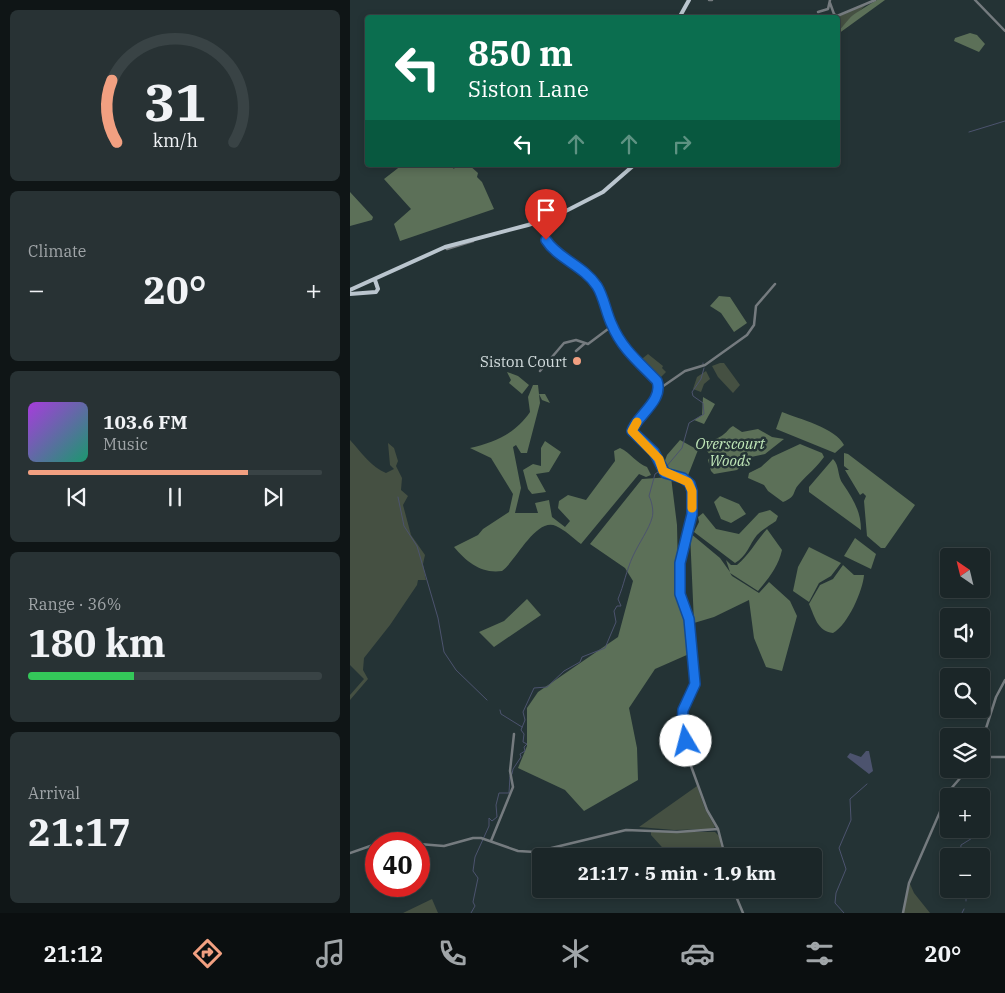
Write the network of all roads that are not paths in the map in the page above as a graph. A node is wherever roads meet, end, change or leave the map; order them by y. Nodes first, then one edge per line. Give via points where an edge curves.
1 (689, 0) edge
2 (875, 0) edge
3 (975, 0) edge
4 (830, 1) edge
5 (822, 10) junction
6 (818, 12) dead end
7 (682, 15) edge
8 (823, 15) dead end
9 (836, 15) edge
10 (839, 15) edge
11 (1005, 32) edge
12 (632, 167) edge
13 (545, 220) junction
14 (375, 280) junction
15 (775, 284) dead end
16 (350, 290) edge
17 (350, 294) edge
18 (612, 326) junction
19 (584, 344) junction
20 (576, 351) dead end
21 (540, 371) dead end
22 (657, 381) junction
23 (666, 384) junction
24 (658, 390) junction
25 (1005, 680) edge
26 (986, 728) edge
27 (514, 734) dead end
28 (1005, 757) edge
29 (990, 758) edge
30 (961, 778) edge
31 (718, 829) junction
32 (491, 841) junction
33 (430, 845) edge
34 (365, 848) edge
35 (723, 848) edge
36 (350, 853) edge
37 (737, 898) edge
38 (743, 913) edge
39 (903, 913) edge

1 - 7 main road
2 - 10 street
3 - 11 street
4 - 5 street via 828,8
4 - 9 street
5 - 6 street
5 - 8 street
12 - 13 main road via 597,196
13 - 14 main road via 445,247
13 - 18 street via 545,237 549,245 577,265 597,286
14 - 16 main road
14 - 17 main road via 376,292
15 - 23 street via 756,306 754,325 747,335 705,365 685,371
18 - 19 street
18 - 22 street via 630,355
19 - 20 street
19 - 21 street via 576,340 564,342
22 - 23 street
22 - 24 street
23 - 24 street
24 - 31 street via 632,431 654,452 662,470 686,480 692,491 692,514 680,563 680,594 689,619 695,684 683,710 682,722 699,789
25 - 26 street
27 - 32 street via 510,771 513,787
28 - 29 street
30 - 39 street via 947,795 910,883
31 - 32 street via 677,832 621,830 535,852 518,851
31 - 35 street
32 - 33 street via 473,838 444,846
34 - 36 street
37 - 38 street

